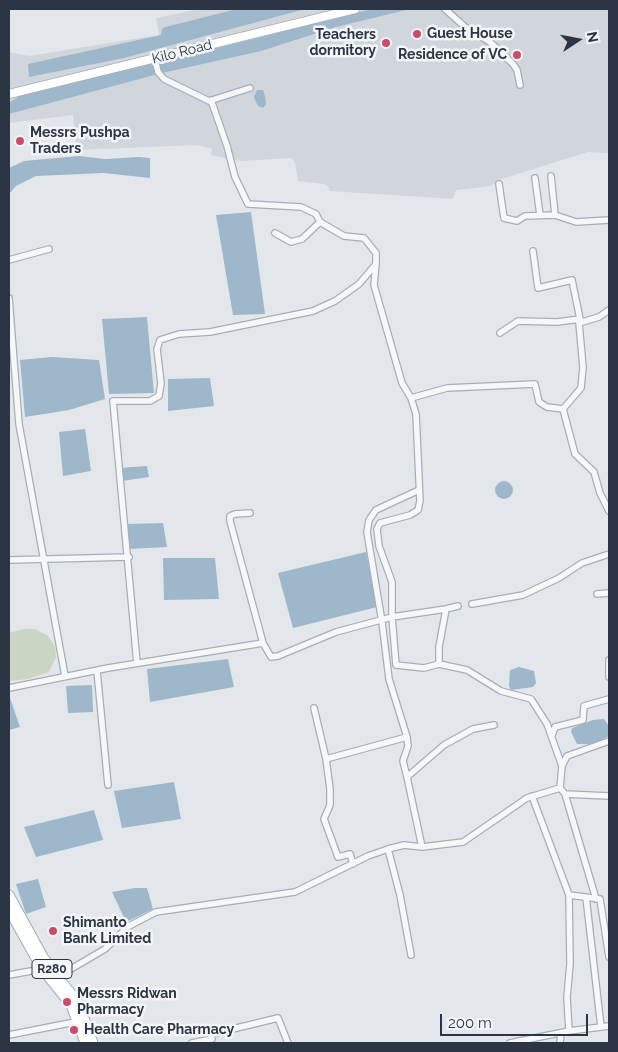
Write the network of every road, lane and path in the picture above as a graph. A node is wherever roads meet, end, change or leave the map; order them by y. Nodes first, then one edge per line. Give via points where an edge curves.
1 (336, 9) edge
2 (355, 9) edge
3 (445, 9) edge
4 (155, 57) junction
5 (520, 85) dead end
6 (250, 88) dead end
7 (9, 93) edge
8 (210, 100) junction
9 (551, 176) dead end
10 (535, 178) dead end
11 (499, 184) dead end
12 (555, 214) junction
13 (540, 215) junction
14 (609, 220) edge
15 (320, 222) junction
16 (275, 233) dead end
17 (49, 249) dead end
18 (533, 250) dead end
19 (9, 260) edge
20 (376, 264) junction
21 (9, 298) edge
22 (609, 310) edge
23 (580, 321) junction
24 (500, 333) dead end
25 (411, 398) junction
26 (563, 410) junction
27 (419, 490) junction
28 (609, 512) edge
29 (250, 513) dead end
30 (609, 554) edge
31 (129, 557) junction
32 (9, 560) edge
33 (45, 560) junction
34 (609, 593) edge
35 (597, 594) dead end
36 (472, 604) dead end
37 (458, 606) dead end
38 (446, 608) junction
39 (392, 617) junction
40 (382, 622) junction
41 (263, 643) junction
42 (609, 660) edge
43 (137, 663) junction
44 (439, 664) junction
45 (97, 671) junction
46 (65, 676) junction
47 (609, 677) edge
48 (9, 688) edge
49 (609, 699) edge
50 (314, 708) dead end
51 (494, 725) dead end
52 (552, 736) junction
53 (407, 737) junction
54 (609, 741) edge
55 (326, 759) junction
56 (562, 766) junction
57 (407, 777) junction
58 (108, 785) dead end
59 (560, 788) junction
60 (565, 794) junction
61 (532, 796) junction
62 (609, 796) edge
63 (422, 847) junction
64 (388, 849) junction
65 (353, 864) junction
66 (9, 895) edge
67 (569, 895) junction
68 (586, 898) junction
69 (596, 899) junction
70 (9, 910) edge
71 (411, 954) dead end
72 (609, 957) edge
73 (42, 969) junction
74 (9, 975) edge
75 (59, 976) junction
76 (82, 1021) junction
77 (609, 1026) edge
78 (601, 1027) junction
79 (569, 1031) junction
80 (561, 1033) junction
81 (9, 1035) edge
82 (85, 1043) edge
83 (93, 1043) edge
84 (192, 1043) edge
85 (288, 1043) edge
86 (510, 1043) edge
87 (560, 1043) edge

1 - 4 street, Kilo Road
2 - 4 street, Kilo Road
3 - 5 street via 465,27 485,38 512,64 517,70
4 - 7 street, Kilo Road
4 - 8 street via 158,72 164,79
6 - 8 street
8 - 15 street via 235,177 248,204 301,208 316,214
9 - 12 street
10 - 13 street
11 - 13 street via 504,218 517,221 525,216
12 - 13 street
12 - 14 street via 576,222
15 - 16 street via 302,239 291,242
15 - 20 street via 344,236 364,238 376,253
17 - 19 street
18 - 23 street via 538,288 572,280
20 - 25 street via 374,285 402,383
20 - 31 street via 360,284 335,301 312,311 160,340 157,349 162,383 159,396 150,401 114,401
21 - 33 street via 19,424
22 - 23 street via 599,317
23 - 24 street via 518,320
23 - 26 street via 581,388
25 - 26 street via 448,388 534,384 539,402
25 - 27 street via 416,414
26 - 28 street via 575,454 594,472
27 - 39 street via 418,510 380,523 378,528 379,546 392,582
27 - 40 street via 376,510 369,520 366,532
29 - 41 street via 230,516 230,521
30 - 36 street via 582,563 522,595
31 - 33 street
31 - 43 street
32 - 33 street
33 - 46 street
34 - 35 street
37 - 38 street
38 - 39 street
38 - 44 street
39 - 40 street
39 - 44 street via 396,665 424,668
40 - 41 street via 318,638 278,656 271,657
40 - 53 street via 391,689
41 - 43 street
42 - 47 street
43 - 45 street
44 - 52 street via 467,670 501,691 531,699
45 - 46 street
45 - 58 street
46 - 48 street
49 - 52 street via 584,706 583,720 555,727
50 - 55 street
51 - 57 street via 473,729 444,745
52 - 56 street
53 - 55 street
53 - 57 street via 403,761
54 - 56 street via 567,756
55 - 65 street via 330,805 324,819 338,857 350,854
56 - 59 street
57 - 63 street
59 - 60 street
59 - 61 street
60 - 62 street
60 - 69 street
61 - 63 street via 463,842
61 - 67 street
63 - 64 street via 404,845
64 - 65 street
64 - 71 street
65 - 75 street via 296,892 156,912 129,926 105,949
66 - 75 main road, R280 via 29,935
67 - 68 street
67 - 79 street
68 - 69 street
68 - 78 street
69 - 72 street via 600,899
70 - 73 main road, R280
73 - 74 street
73 - 76 main road, R280
75 - 76 main road, R280 via 80,1004
76 - 81 street
76 - 82 main road, R280
76 - 83 main road, R280
77 - 78 street
78 - 79 street
79 - 80 street
80 - 86 street
80 - 87 street
84 - 85 street via 212,1039 212,1034 278,1018

